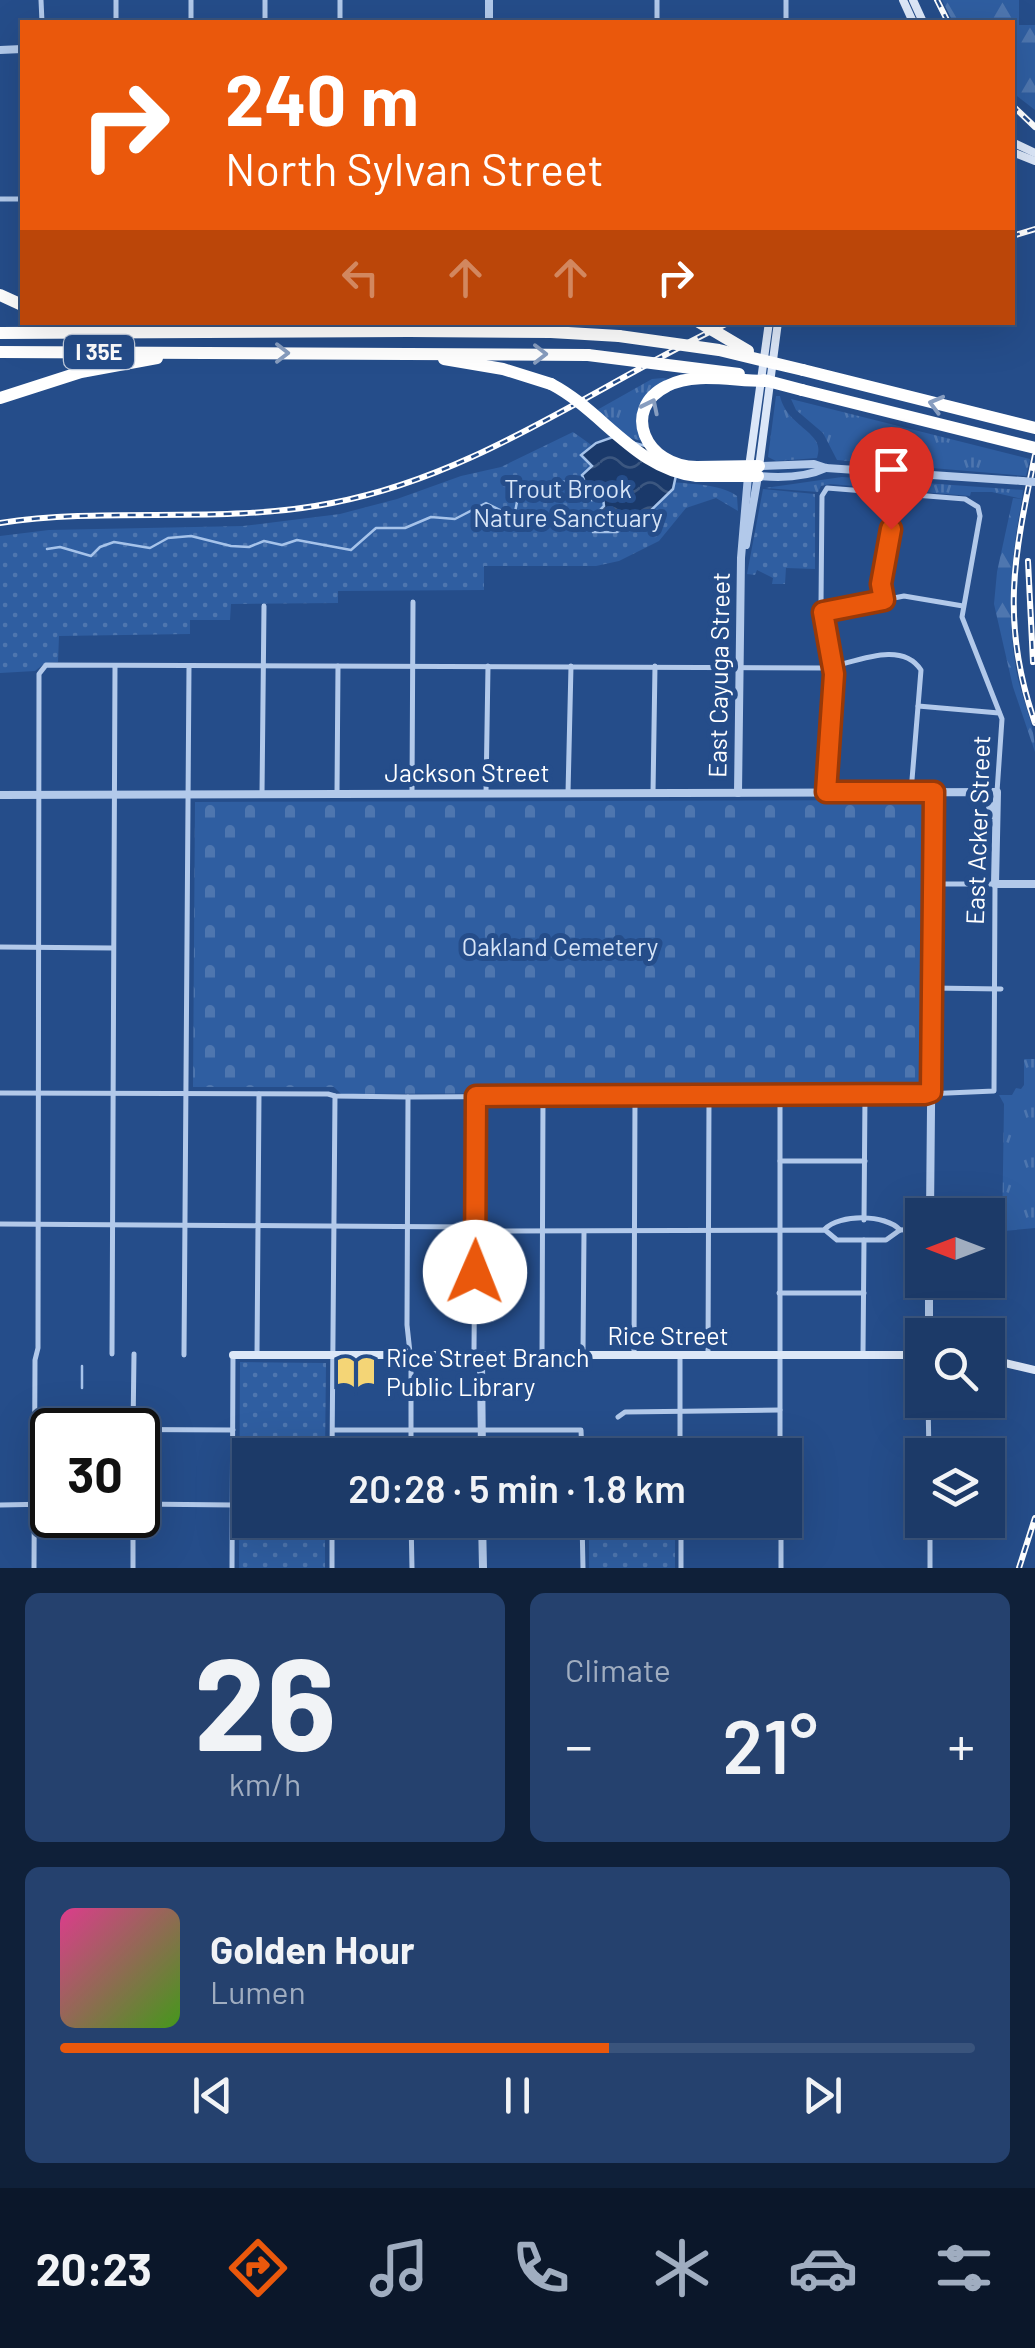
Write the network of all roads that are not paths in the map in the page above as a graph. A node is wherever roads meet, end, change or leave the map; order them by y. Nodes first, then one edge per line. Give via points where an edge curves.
1 (150, 325) edge
2 (519, 325) edge
3 (705, 325) edge
4 (774, 325) edge
5 (775, 325) edge
6 (0, 332) edge
7 (231, 332) junction
8 (464, 332) junction
9 (0, 352) edge
10 (198, 353) junction
11 (422, 354) junction
12 (768, 362) junction
13 (768, 381) junction
14 (0, 398) edge
15 (1033, 428) edge
16 (1030, 448) edge
17 (697, 471) junction
18 (754, 471) junction
19 (1035, 482) edge
20 (897, 495) junction
21 (884, 600) junction
22 (413, 602) dead end
23 (264, 606) dead end
24 (964, 606) junction
25 (823, 612) junction
26 (115, 666) junction
27 (189, 666) junction
28 (264, 666) junction
29 (338, 666) junction
30 (413, 666) junction
31 (488, 666) junction
32 (570, 666) junction
33 (655, 666) junction
34 (739, 666) junction
35 (833, 666) junction
36 (918, 706) junction
37 (1000, 713) junction
38 (826, 792) junction
39 (911, 792) junction
40 (934, 792) junction
41 (963, 792) junction
42 (997, 792) junction
43 (412, 793) junction
44 (486, 793) junction
45 (568, 793) junction
46 (653, 793) junction
47 (738, 793) junction
48 (38, 794) junction
49 (113, 794) junction
50 (188, 794) junction
51 (262, 794) junction
52 (337, 794) junction
53 (0, 795) edge
54 (996, 824) junction
55 (996, 865) junction
56 (933, 884) junction
57 (995, 884) junction
58 (1030, 884) edge
59 (0, 947) edge
60 (39, 947) junction
61 (113, 948) junction
62 (932, 988) junction
63 (998, 989) junction
64 (931, 1092) junction
65 (0, 1093) edge
66 (39, 1093) junction
67 (113, 1093) junction
68 (187, 1093) junction
69 (259, 1094) junction
70 (865, 1094) junction
71 (780, 1095) junction
72 (335, 1096) junction
73 (476, 1096) junction
74 (543, 1096) junction
75 (635, 1096) junction
76 (709, 1096) junction
77 (408, 1097) junction
78 (780, 1161) junction
79 (864, 1161) junction
80 (930, 1198) edge
81 (864, 1220) junction
82 (0, 1224) edge
83 (38, 1224) junction
84 (113, 1224) junction
85 (186, 1225) junction
86 (259, 1225) junction
87 (334, 1226) junction
88 (407, 1227) junction
89 (476, 1230) junction
90 (708, 1230) junction
91 (779, 1230) junction
92 (825, 1230) junction
93 (900, 1230) junction
94 (905, 1230) edge
95 (542, 1231) junction
96 (635, 1231) junction
97 (584, 1232) junction
98 (864, 1240) junction
99 (779, 1293) junction
100 (864, 1293) junction
101 (112, 1354) dead end
102 (134, 1354) dead end
103 (862, 1354) junction
104 (184, 1355) dead end
105 (233, 1355) joint
106 (780, 1355) junction
107 (905, 1355) edge
108 (257, 1356) junction
109 (333, 1356) junction
110 (409, 1356) junction
111 (478, 1356) junction
112 (542, 1356) junction
113 (584, 1356) junction
114 (634, 1356) junction
115 (680, 1356) junction
116 (708, 1356) junction
117 (1005, 1364) edge
118 (1035, 1370) edge
119 (35, 1408) edge
120 (133, 1408) edge
121 (680, 1410) junction
122 (780, 1410) junction
123 (618, 1417) dead end
124 (160, 1430) edge
125 (233, 1430) junction
126 (332, 1430) junction
127 (411, 1431) junction
128 (482, 1431) junction
129 (233, 1438) edge
130 (332, 1438) edge
131 (411, 1438) edge
132 (482, 1438) edge
133 (581, 1438) edge
134 (680, 1438) edge
135 (780, 1438) edge
136 (0, 1504) edge
137 (30, 1504) edge
138 (160, 1504) edge
139 (232, 1505) edge
140 (34, 1538) edge
141 (133, 1538) edge
142 (232, 1538) edge
143 (332, 1538) edge
144 (412, 1538) edge
145 (482, 1538) edge
146 (582, 1538) edge
147 (681, 1538) edge
148 (781, 1538) edge
149 (930, 1538) edge
150 (34, 1568) edge
151 (132, 1568) edge
152 (232, 1568) edge
153 (332, 1568) edge
154 (412, 1568) edge
155 (483, 1568) edge
156 (583, 1568) edge
157 (682, 1568) edge
158 (781, 1568) edge
159 (930, 1568) edge

1 - 7 highway
2 - 8 highway
3 - 12 highway, bridge
4 - 18 main road, East Cayuga Street via 767,338
5 - 18 main road, East Cayuga Street
6 - 7 highway, I 35E
7 - 8 highway, I 35E
8 - 12 highway, I 35E, bridge via 619,336
9 - 10 highway, I 35E
10 -> 11 highway, I 35E
10 - 14 highway via 81,372
11 -> 13 highway, I 35E, bridge via 588,355
11 - 17 highway, bridge via 551,384 593,411 645,459 674,473
15 -> 12 highway, I 35E, bridge
13 - 16 highway, I 35E, bridge
17 -> 13 highway, bridge via 668,463 649,445 643,426 653,397 690,380
17 - 18 highway
18 - 19 street, bridge via 814,464
18 - 34 street, East Cayuga Street via 740,558
20 - 21 street
20 - 24 street, East Acker Street via 975,504 980,516
20 - 25 street via 824,490
21 - 24 street via 904,596
21 - 25 street
22 - 30 street
23 - 28 street
24 - 37 street, East Acker Street via 962,617
25 - 35 street
26 - 27 street
26 - 48 street via 42,669
26 - 49 street
27 - 28 street
27 - 50 street
28 - 29 street
28 - 51 street
29 - 30 street
29 - 52 street
30 - 31 street
30 - 43 street
31 - 32 street
31 - 44 street
32 - 33 street
32 - 45 street
33 - 34 street
33 - 46 street
34 - 35 street
34 - 47 street, East Cayuga Street
35 - 36 street via 902,656 919,666
35 - 38 street
36 - 37 street
36 - 39 street
37 - 42 street, East Acker Street
38 - 39 street, Jackson Street
38 - 47 street, Jackson Street
39 - 40 street, Jackson Street
40 - 41 street, Jackson Street
40 - 56 street
41 - 42 street, Jackson Street
41 - 54 street via 988,804
42 - 54 street, East Acker Street
43 - 44 street, Jackson Street
43 - 52 street, Jackson Street
44 - 45 street, Jackson Street
45 - 46 street, Jackson Street
46 - 47 street, Jackson Street
48 - 49 street, Jackson Street
48 - 53 street, Jackson Street
48 - 60 street
49 - 50 street, Jackson Street
49 - 61 street
50 - 51 street, Jackson Street
50 - 68 street
51 - 52 street, Jackson Street
54 - 55 street, East Acker Street
55 - 57 street, East Acker Street
55 - 58 street
56 - 57 street
56 - 62 street
57 - 58 street
57 - 63 street, East Acker Street
59 - 60 street
60 - 61 street
60 - 66 street
61 - 67 street
62 - 63 street
62 - 64 street
63 - 64 street, East Acker Street via 994,1091
64 - 70 street
64 - 80 street
65 - 66 street
66 - 67 street
66 - 83 street
67 - 68 street
67 - 84 street
68 - 69 street
68 - 85 street
69 - 72 street
69 - 86 street
70 - 71 street
70 - 79 street
71 - 76 street
71 - 78 street
72 - 77 street
72 - 87 street
73 - 74 street
73 - 77 street
73 - 89 street
74 - 75 street
74 - 95 street
75 - 76 street
75 - 96 street
76 - 90 street
77 - 88 street
78 - 79 street
78 - 91 street
79 - 81 street
81 - 92 street via 837,1220
81 - 93 street via 887,1220
82 - 83 street
83 - 84 street
83 - 119 street
84 - 85 street
84 - 101 street
85 - 86 street
85 - 104 street
86 - 87 street
86 - 108 street
87 - 88 street
87 - 109 street
88 - 89 street
88 - 110 street
89 - 95 street
89 - 111 street
90 - 91 street
90 - 96 street
90 - 116 street
91 - 92 street
91 - 99 street
92 - 98 street via 837,1240
93 - 94 street
93 - 98 street via 891,1238
95 - 97 street
95 - 112 street
96 - 97 street
96 - 114 street
97 - 113 street
98 - 100 street
99 - 100 street
99 - 106 street
100 - 103 street
102 - 120 street
103 - 106 main road, Rice Street
103 - 107 main road, Rice Street
105 - 108 main road, Rice Street
105 - 125 street
106 - 116 main road, Rice Street
106 - 122 street
108 - 109 main road, Rice Street
109 - 110 main road, Rice Street
109 - 126 street
110 - 111 main road, Rice Street
110 - 127 street
111 - 112 main road, Rice Street
111 - 128 street
112 - 113 main road, Rice Street
113 - 114 main road, Rice Street
114 - 115 main road, Rice Street
115 - 116 main road, Rice Street
115 - 121 street
117 - 118 main road
121 - 122 street
121 - 123 street
121 - 134 street
122 - 135 street
124 - 125 street
125 - 129 street
126 - 127 street
126 - 130 street
127 - 128 street
127 - 131 street
128 - 132 street
128 - 133 street via 581,1430
136 - 137 street
138 - 139 street
140 - 150 street
141 - 151 street
142 - 152 street
143 - 153 street
144 - 154 street
145 - 155 street
146 - 156 street
147 - 157 street
148 - 158 street
149 - 159 street

